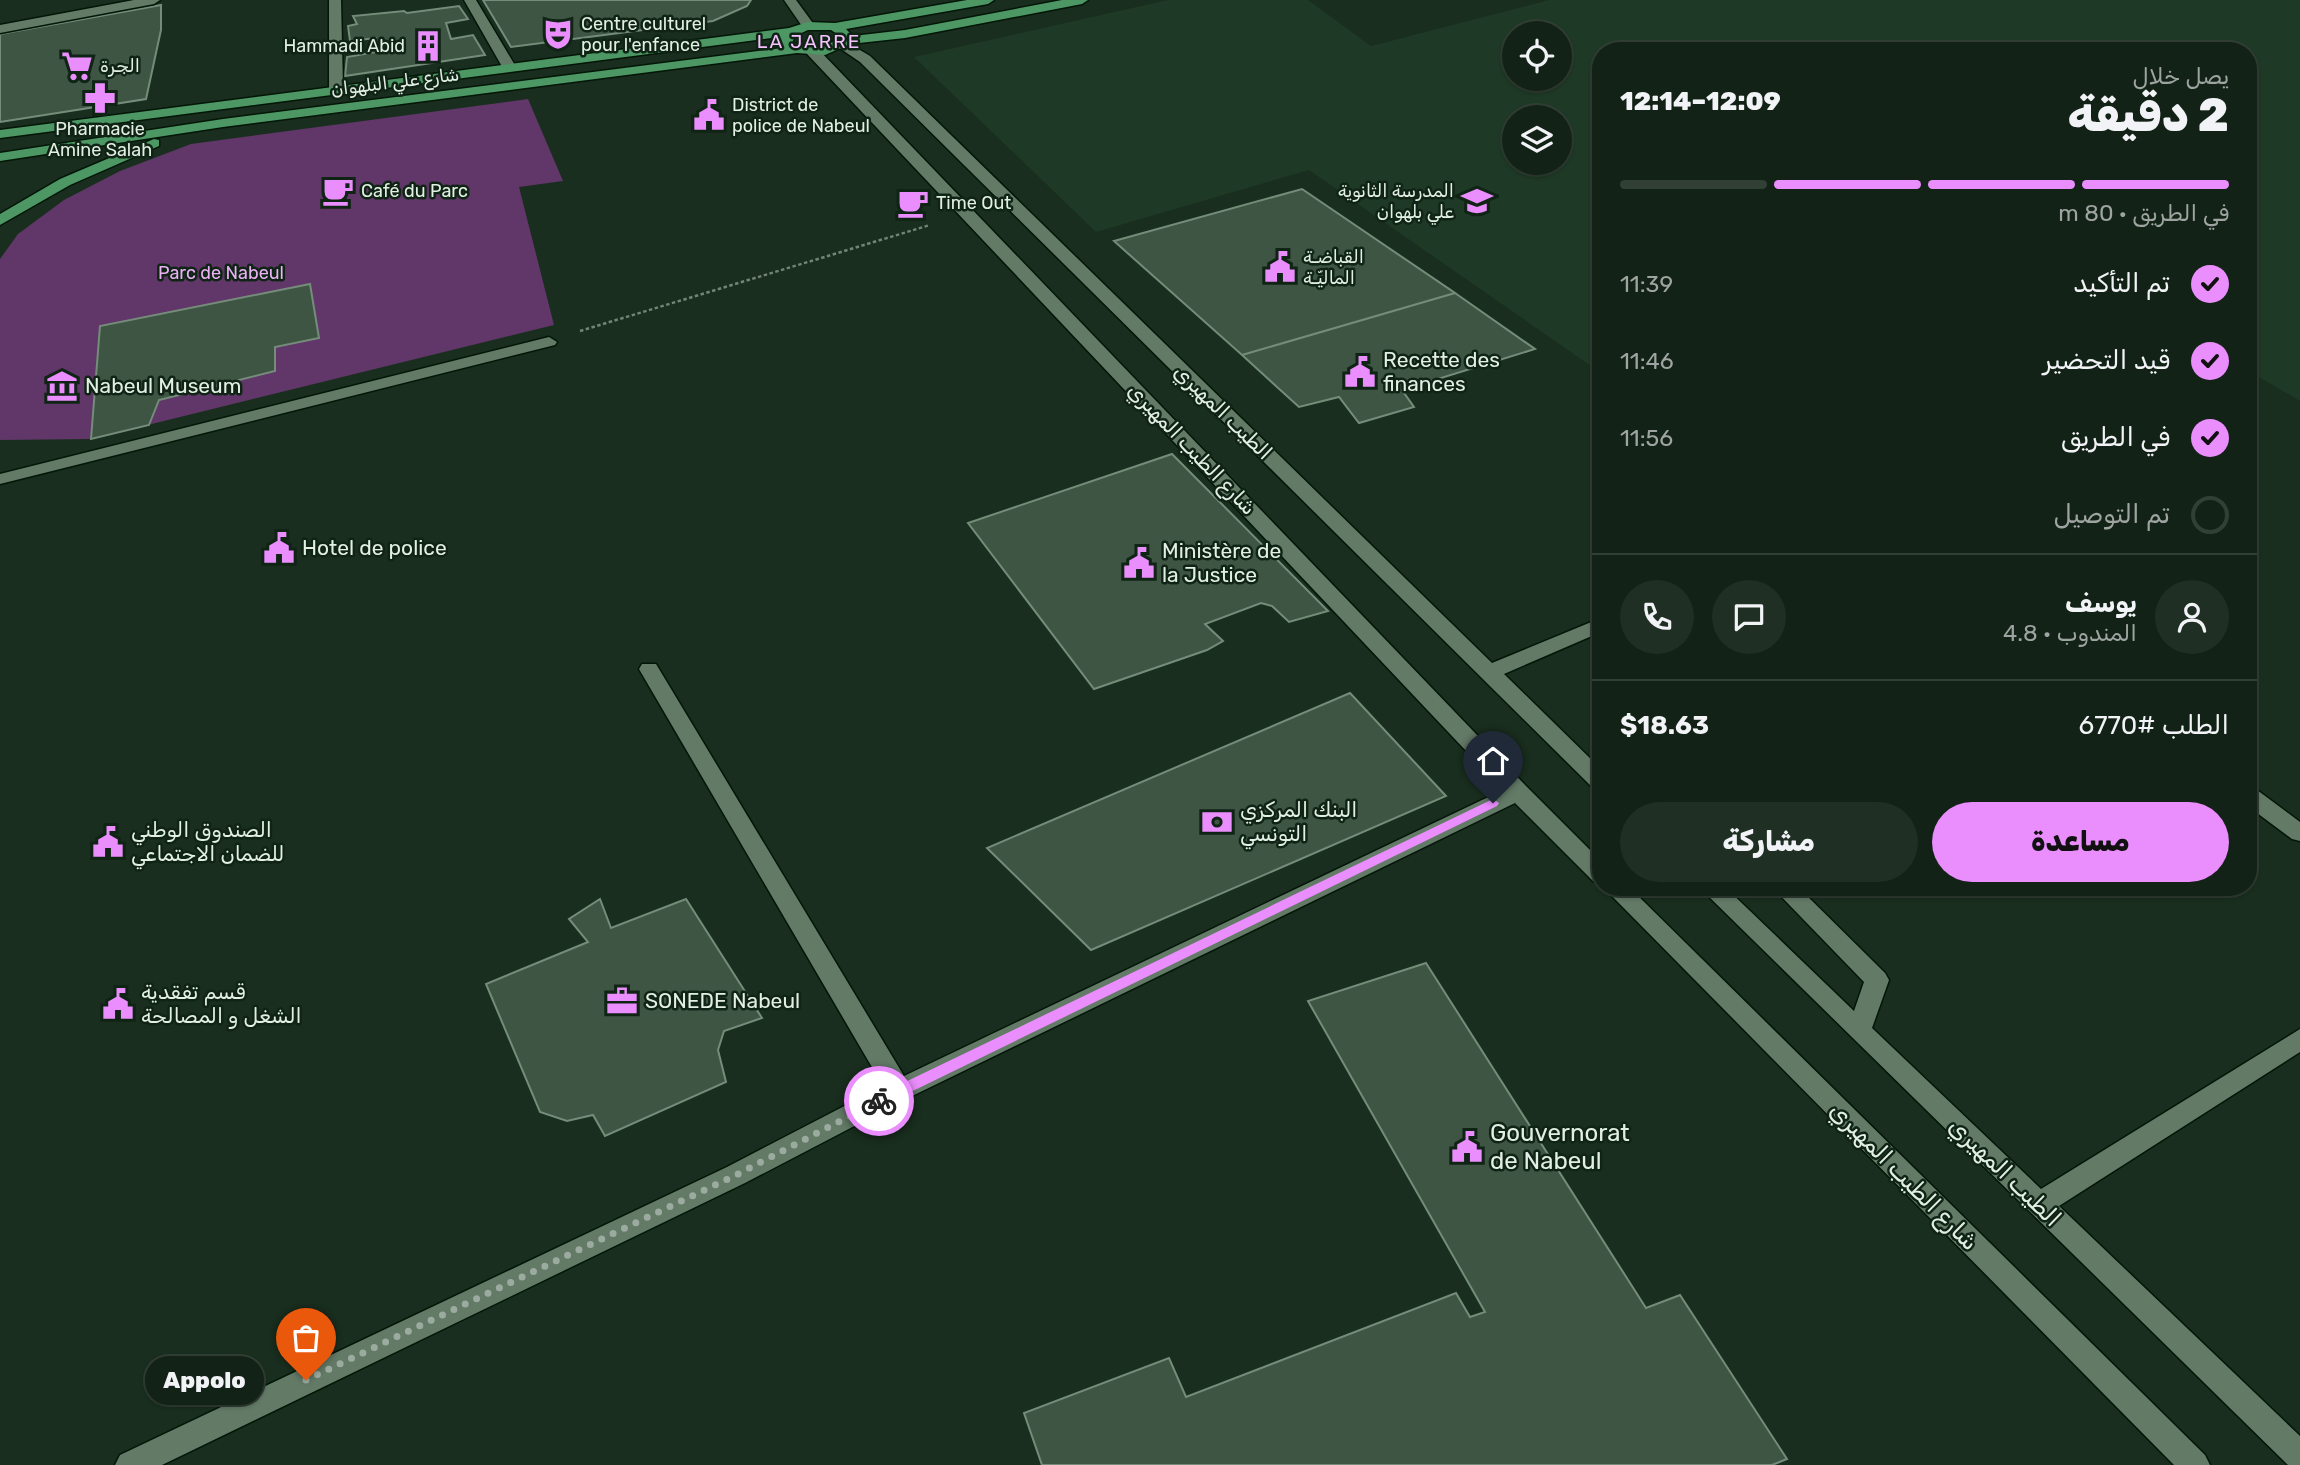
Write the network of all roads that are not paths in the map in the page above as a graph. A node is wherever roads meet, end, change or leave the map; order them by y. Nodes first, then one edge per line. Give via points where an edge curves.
1 (154, 0) edge
2 (335, 0) edge
3 (470, 0) edge
4 (790, 0) edge
5 (988, 0) edge
6 (1082, 0) edge
7 (809, 26) junction
8 (835, 27) junction
9 (0, 29) edge
10 (791, 32) junction
11 (845, 42) junction
12 (795, 50) junction
13 (813, 52) junction
14 (509, 67) junction
15 (336, 89) junction
16 (223, 123) junction
17 (0, 134) edge
18 (0, 157) edge
19 (0, 220) edge
20 (550, 342) road end
21 (0, 479) edge
22 (1592, 628) edge
23 (649, 669) dead end
24 (1488, 673) junction
25 (1592, 773) edge
26 (1518, 792) junction
27 (2257, 802) edge
28 (2300, 833) edge
29 (1592, 865) edge
30 (1623, 896) edge
31 (1719, 896) edge
32 (1792, 896) edge
33 (1859, 1031) junction
34 (2300, 1039) edge
35 (899, 1090) junction
36 (2039, 1205) junction
37 (2300, 1456) edge
38 (130, 1465) edge
39 (2195, 1465) edge

1 - 9 street
2 - 15 street
3 - 14 street
4 - 7 street
5 - 8 main road
6 - 11 main road
7 - 8 main road
7 - 10 main road, شارع علي البلهوان
8 - 11 main road via 848,35
10 - 12 main road via 786,45
10 - 14 main road, شارع علي البلهوان
11 - 13 main road
11 - 24 street, الطيب المهيري
12 - 13 main road, شارع علي البلهوان
12 - 16 main road, شارع علي البلهوان
13 - 26 street, شارع الطيب المهيري
14 - 15 main road, شارع علي البلهوان
15 - 17 main road, شارع علي البلهوان
16 - 18 main road, شارع علي البلهوان
16 - 19 main road via 141,147 65,182
20 - 21 street
22 - 24 street
23 - 35 street
24 - 25 street, الطيب المهيري
26 - 29 street, شارع الطيب المهيري
26 - 35 street
27 - 28 street
30 - 39 street, شارع الطيب المهيري
31 - 33 street, الطيب المهيري
32 - 33 street via 1877,980
33 - 36 street, الطيب المهيري
34 - 36 street
35 - 38 street via 736,1175
36 - 37 street, الطيب المهيري

